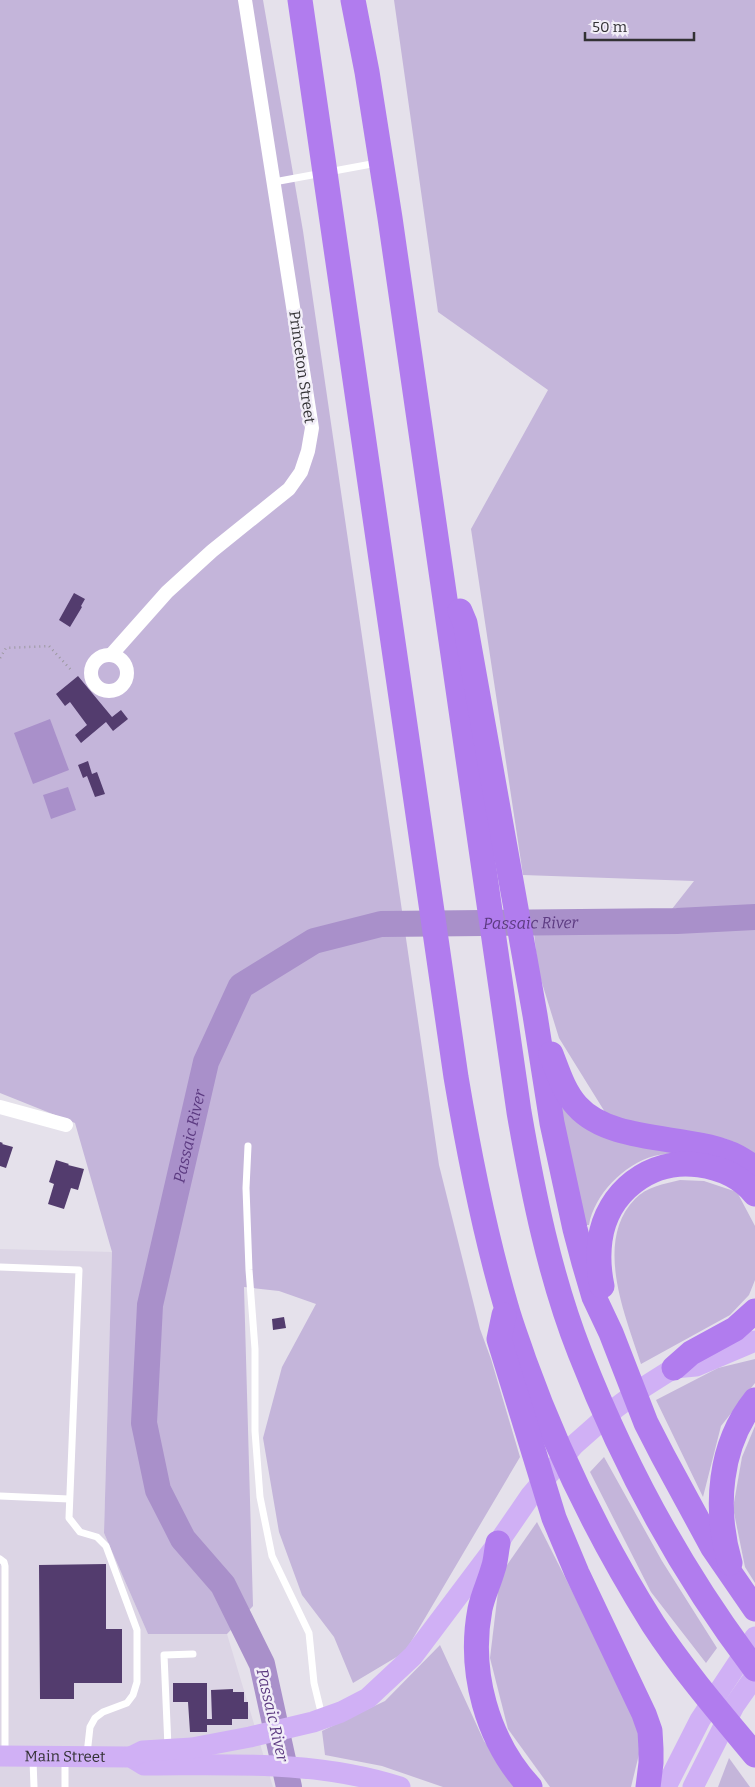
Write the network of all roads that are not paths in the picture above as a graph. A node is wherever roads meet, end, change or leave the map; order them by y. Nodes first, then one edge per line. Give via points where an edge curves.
1 (245, 0) edge
2 (300, 0) edge
3 (353, 0) edge
4 (382, 162) junction
5 (326, 172) junction
6 (274, 182) junction
7 (111, 655) dead end
8 (498, 885) junction
9 (535, 1015) junction
10 (0, 1107) edge
11 (66, 1125) dead end
12 (248, 1146) dead end
13 (755, 1168) edge
14 (755, 1194) edge
15 (0, 1267) edge
16 (506, 1308) junction
17 (755, 1311) edge
18 (610, 1333) junction
19 (755, 1341) edge
20 (674, 1368) junction
21 (755, 1400) edge
22 (0, 1496) edge
23 (69, 1499) junction
24 (498, 1543) junction
25 (0, 1559) edge
26 (743, 1593) edge
27 (755, 1638) edge
28 (2, 1642) edge
29 (194, 1654) dead end
30 (755, 1669) edge
31 (755, 1676) edge
32 (318, 1720) junction
33 (168, 1750) junction
34 (755, 1755) edge
35 (2, 1756) edge
36 (33, 1757) junction
37 (65, 1757) junction
38 (87, 1757) junction
39 (131, 1757) junction
40 (348, 1774) junction
41 (34, 1787) edge
42 (65, 1787) edge
43 (368, 1787) edge
44 (400, 1787) edge
45 (530, 1787) edge
46 (648, 1787) edge
47 (666, 1787) edge
48 (692, 1787) edge

1 - 6 street, Princeton Street
2 - 5 highway
3 - 4 highway
4 - 5 lane
4 - 8 highway via 440,568
5 - 6 lane
5 - 16 highway via 469,1155
6 - 7 street, Princeton Street via 312,428 308,452 301,472 289,489 167,592
8 - 9 highway via 521,941
8 - 30 highway via 495,944 528,1164 562,1298 580,1352 621,1449 674,1549
9 - 13 highway via 563,1084 587,1116 626,1131 728,1152
9 - 18 highway via 552,1123 574,1229 594,1297
10 - 11 street
12 - 32 lane via 246,1188 260,1496 272,1556 309,1633
14 - 18 highway via 725,1171 690,1164 657,1168 626,1188 610,1210 600,1240 601,1283
15 - 23 lane via 79,1270
16 - 34 highway via 550,1430 616,1561 654,1625
16 - 46 highway via 499,1339 554,1518 650,1731
17 - 20 highway via 734,1329 691,1353
18 - 26 highway via 646,1423 713,1548
19 - 20 main road via 696,1366
20 - 24 main road via 617,1407 574,1445 531,1495
21 - 26 highway via 737,1426 725,1462 723,1480 724,1534
22 - 23 lane
23 - 38 lane via 69,1518 80,1532 97,1537 106,1546 137,1630 136,1690 127,1702 95,1718 90,1727
24 - 32 main road via 407,1662 368,1698
24 - 45 highway via 478,1620 478,1672 495,1733 512,1764
25 - 28 lane via 5,1566
27 - 47 main road via 700,1720
28 - 35 lane
29 - 33 lane via 164,1655
31 - 48 main road via 734,1706
32 - 33 main road via 250,1737
33 - 39 main road via 143,1751
35 - 36 main road, Main Street
36 - 37 main road, Main Street
36 - 41 lane
37 - 38 main road, Main Street
37 - 42 lane
38 - 39 main road, Main Street
39 - 40 main road via 144,1765 248,1765 323,1769
40 - 43 main road
40 - 44 main road

